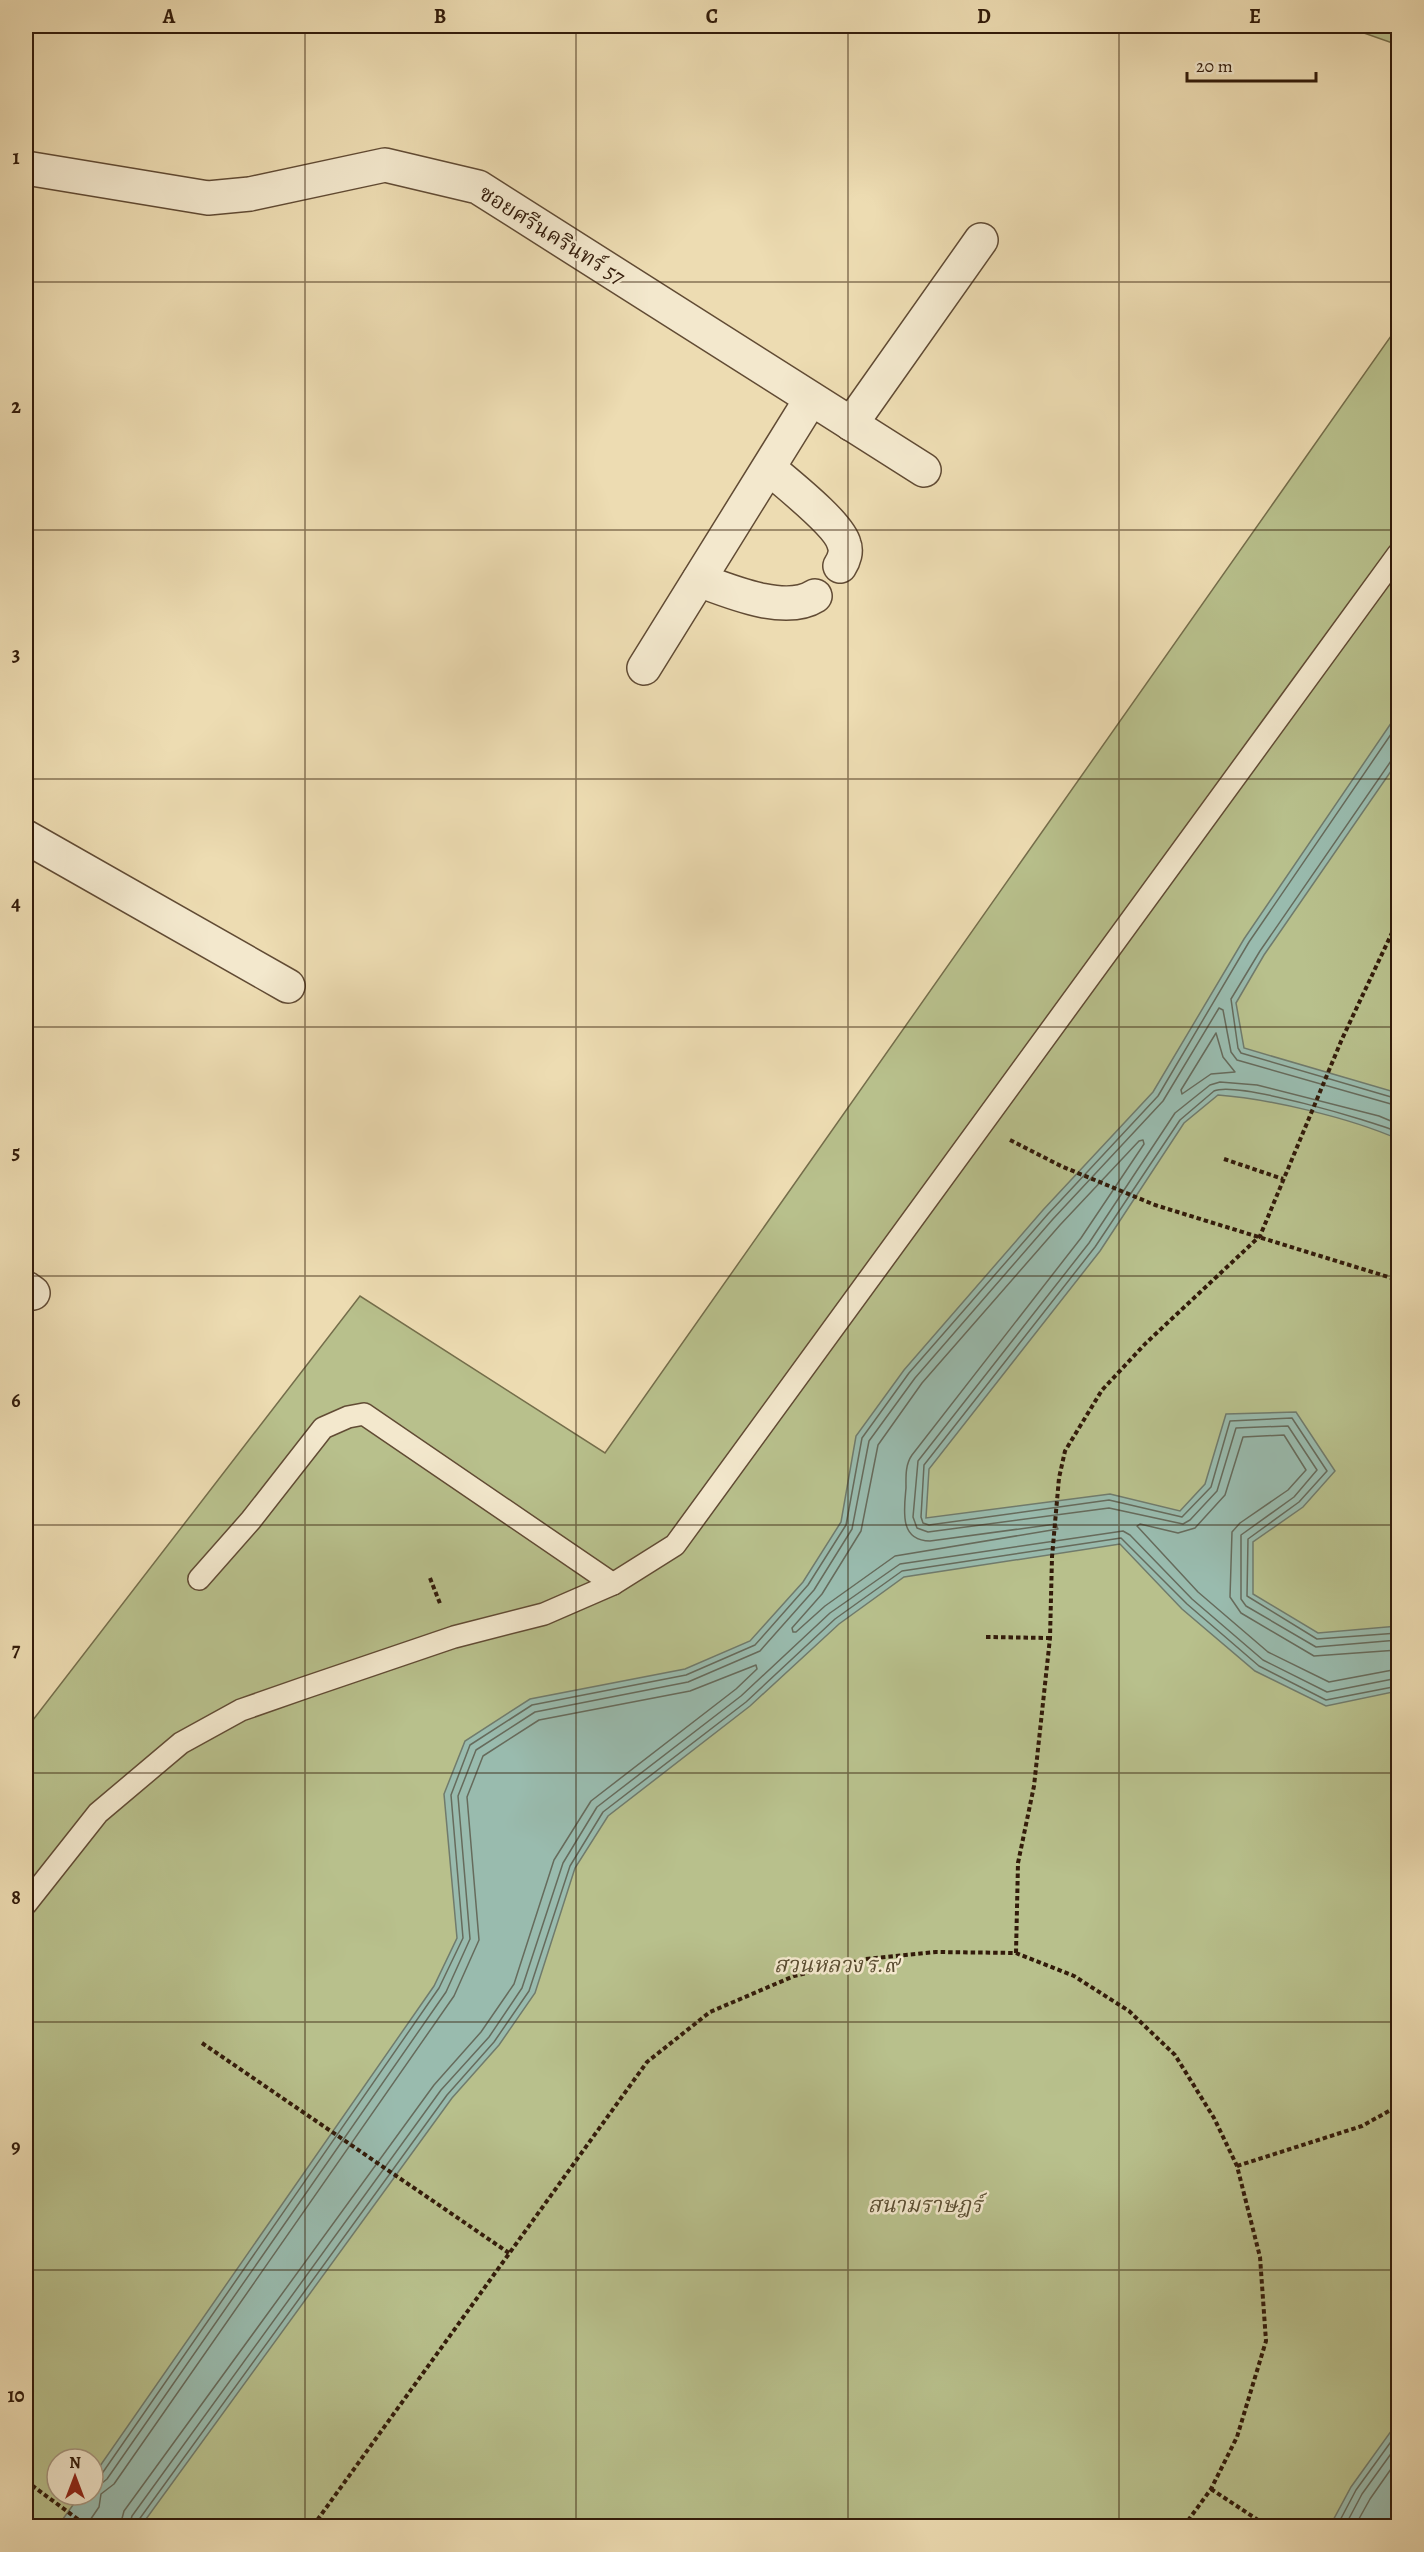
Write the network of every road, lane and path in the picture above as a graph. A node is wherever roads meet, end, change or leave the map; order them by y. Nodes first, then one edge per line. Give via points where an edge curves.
1 (26, 168) edge
2 (981, 240) dead end
3 (811, 399) junction
4 (851, 424) junction
5 (768, 468) junction
6 (924, 470) dead end
7 (1398, 554) edge
8 (840, 566) dead end
9 (699, 580) junction
10 (815, 596) dead end
11 (644, 668) dead end
12 (26, 837) edge
13 (1398, 920) edge
14 (288, 986) dead end
15 (983, 1126) junction
16 (1224, 1159) dead end
17 (1283, 1179) junction
18 (1260, 1236) junction
19 (1398, 1280) edge
20 (199, 1579) dead end
21 (613, 1584) junction
22 (986, 1637) dead end
23 (1050, 1638) junction
24 (26, 1904) edge
25 (1016, 1953) junction
26 (202, 2043) dead end
27 (1398, 2106) edge
28 (1237, 2166) junction
29 (509, 2253) junction
30 (26, 2481) edge
31 (1211, 2489) junction
32 (87, 2526) edge
33 (313, 2526) edge
34 (1184, 2526) edge
35 (1267, 2526) edge

1 - 3 street, ซอยศรีนครินทร์ 57 via 208,198 250,194 385,165 478,187
2 - 4 street
3 - 4 street, ซอยศรีนครินทร์ 57
3 - 5 street
4 - 6 street, ซอยศรีนครินทร์ 57
5 - 8 street via 815,507 844,543
5 - 9 street
7 - 15 lane
9 - 10 street via 744,597 776,602 806,602
9 - 11 street
12 - 14 street
13 - 17 path
15 - 18 path via 1061,1166 1155,1204
15 - 21 lane via 675,1545
16 - 17 path
17 - 18 path
18 - 19 path
18 - 23 path via 1146,1342 1102,1389 1065,1451 1052,1557
20 - 21 lane via 323,1428 364,1414
21 - 24 lane via 544,1614 454,1637 241,1710 182,1743 98,1813
22 - 23 path
23 - 25 path via 1034,1786 1018,1863
25 - 28 path via 1074,1976 1129,2011 1175,2055 1214,2118
25 - 29 path via 936,1952 866,1959 794,1976 710,2012 647,2062
26 - 29 path
27 - 28 path via 1362,2126
28 - 31 path via 1260,2257 1266,2341 1237,2437
29 - 33 path
30 - 32 path
31 - 34 path
31 - 35 path

